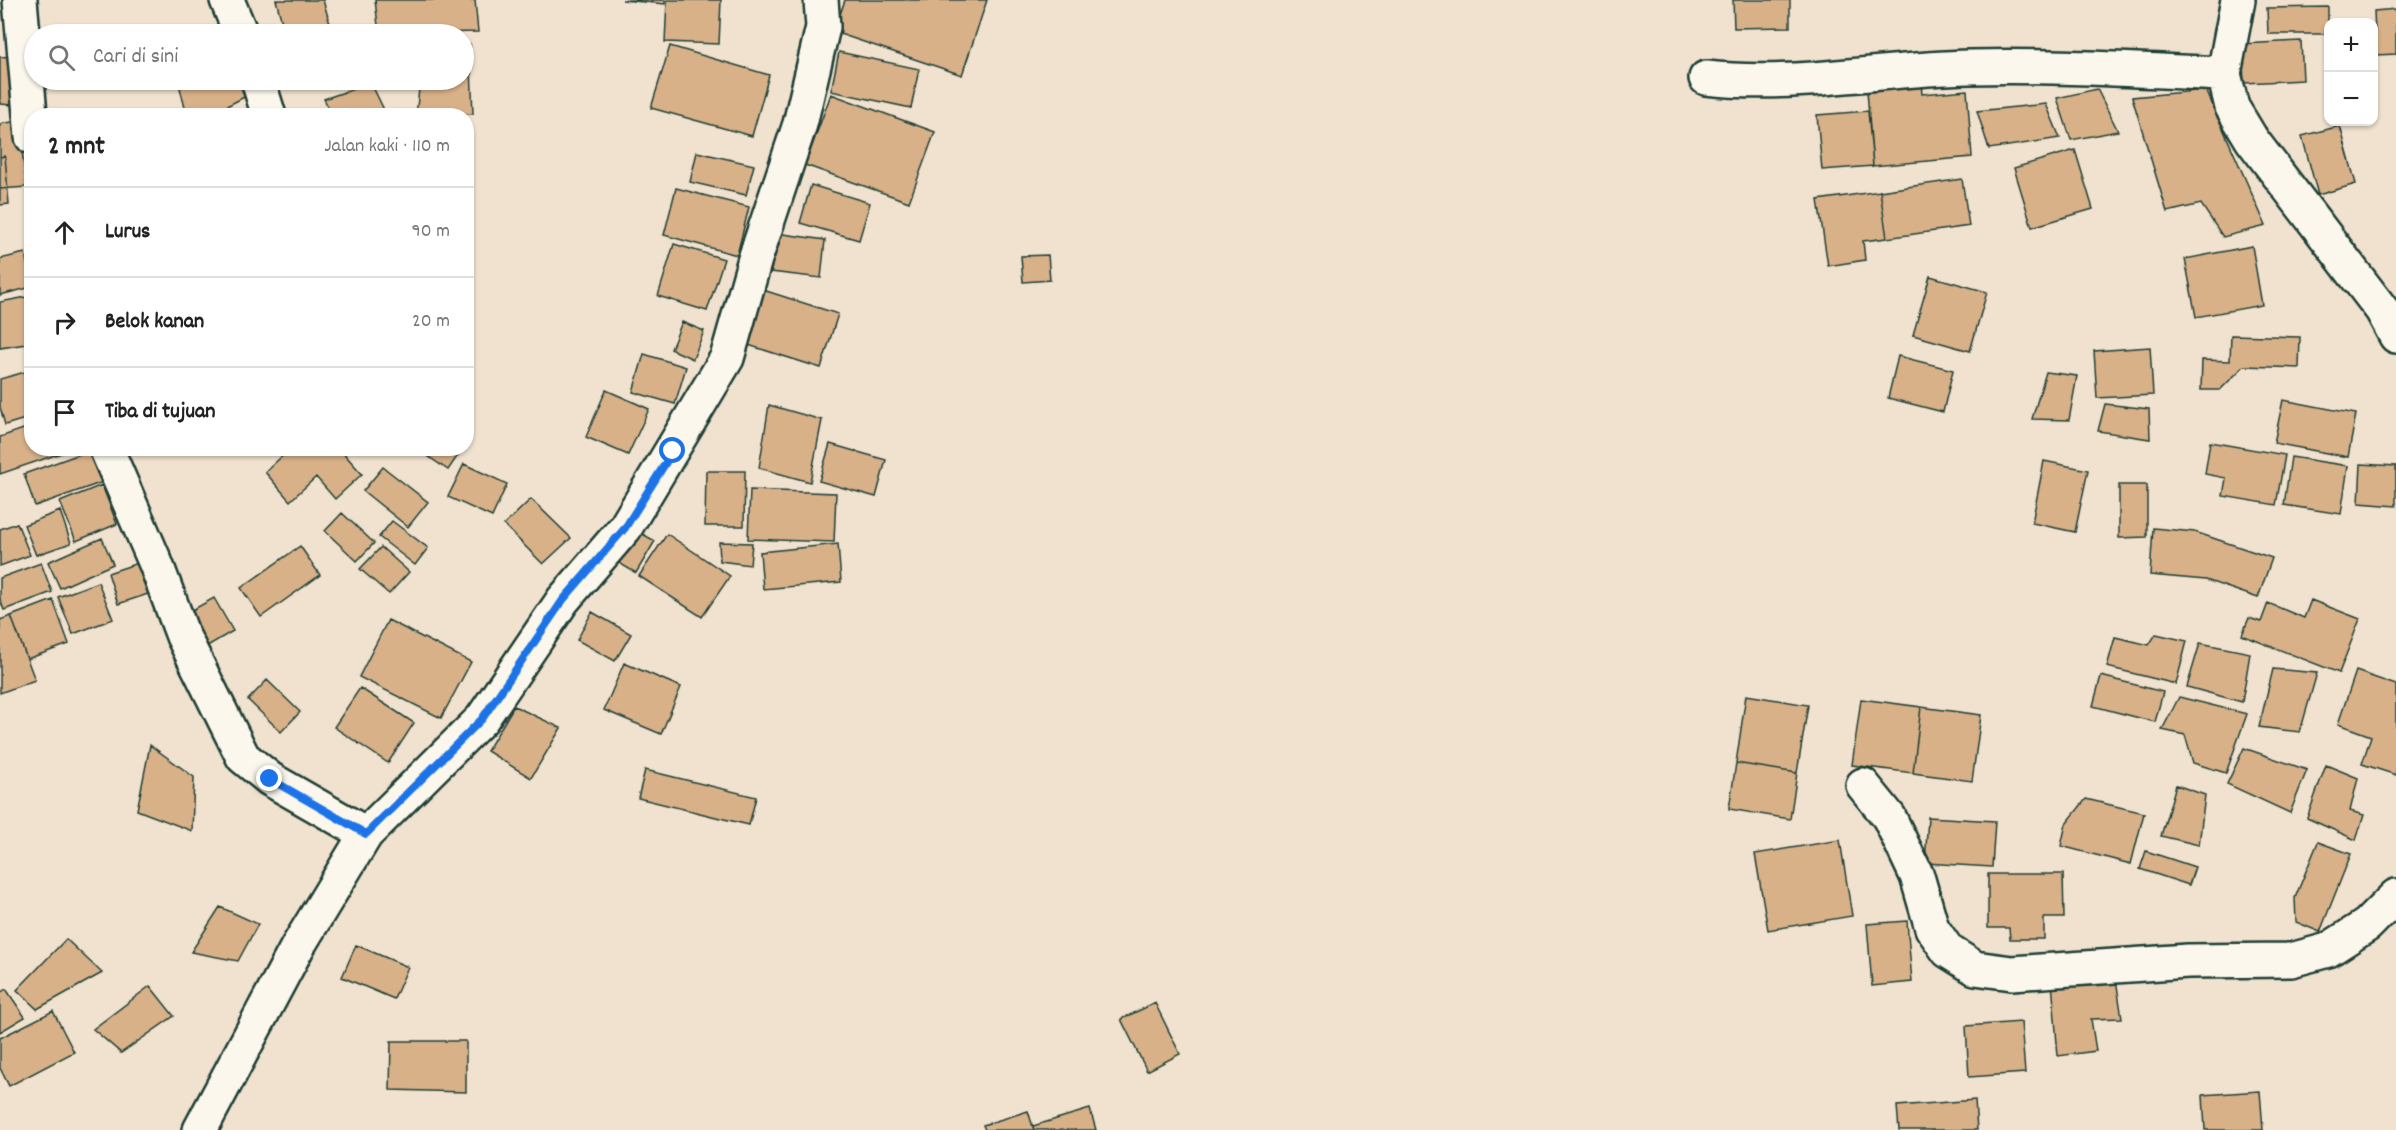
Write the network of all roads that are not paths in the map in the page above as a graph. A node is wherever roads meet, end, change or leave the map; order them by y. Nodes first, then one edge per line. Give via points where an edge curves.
1 (20, 0) edge
2 (228, 0) edge
3 (821, 0) edge
4 (2238, 0) edge
5 (237, 24) edge
6 (24, 46) edge
7 (2224, 74) junction
8 (1706, 78) dead end
9 (28, 90) edge
10 (261, 90) edge
11 (29, 108) edge
12 (267, 108) edge
13 (2396, 336) edge
14 (109, 456) edge
15 (1863, 785) dead end
16 (366, 834) junction
17 (2396, 896) edge
18 (200, 1130) edge

1 - 6 street
2 - 5 street
3 - 16 street via 823,27 800,124 727,358 625,528 563,600 482,719
4 - 7 street
7 - 8 street via 1968,67 1790,80
7 - 13 street via 2232,107 2252,140 2343,255
9 - 11 street
10 - 12 street
14 - 16 street via 183,636 243,757 270,779
15 - 17 street via 1889,817 1917,876 1932,928 1948,951 1975,968 2012,973 2188,961 2291,960 2328,950 2367,925
16 - 18 street via 298,946

